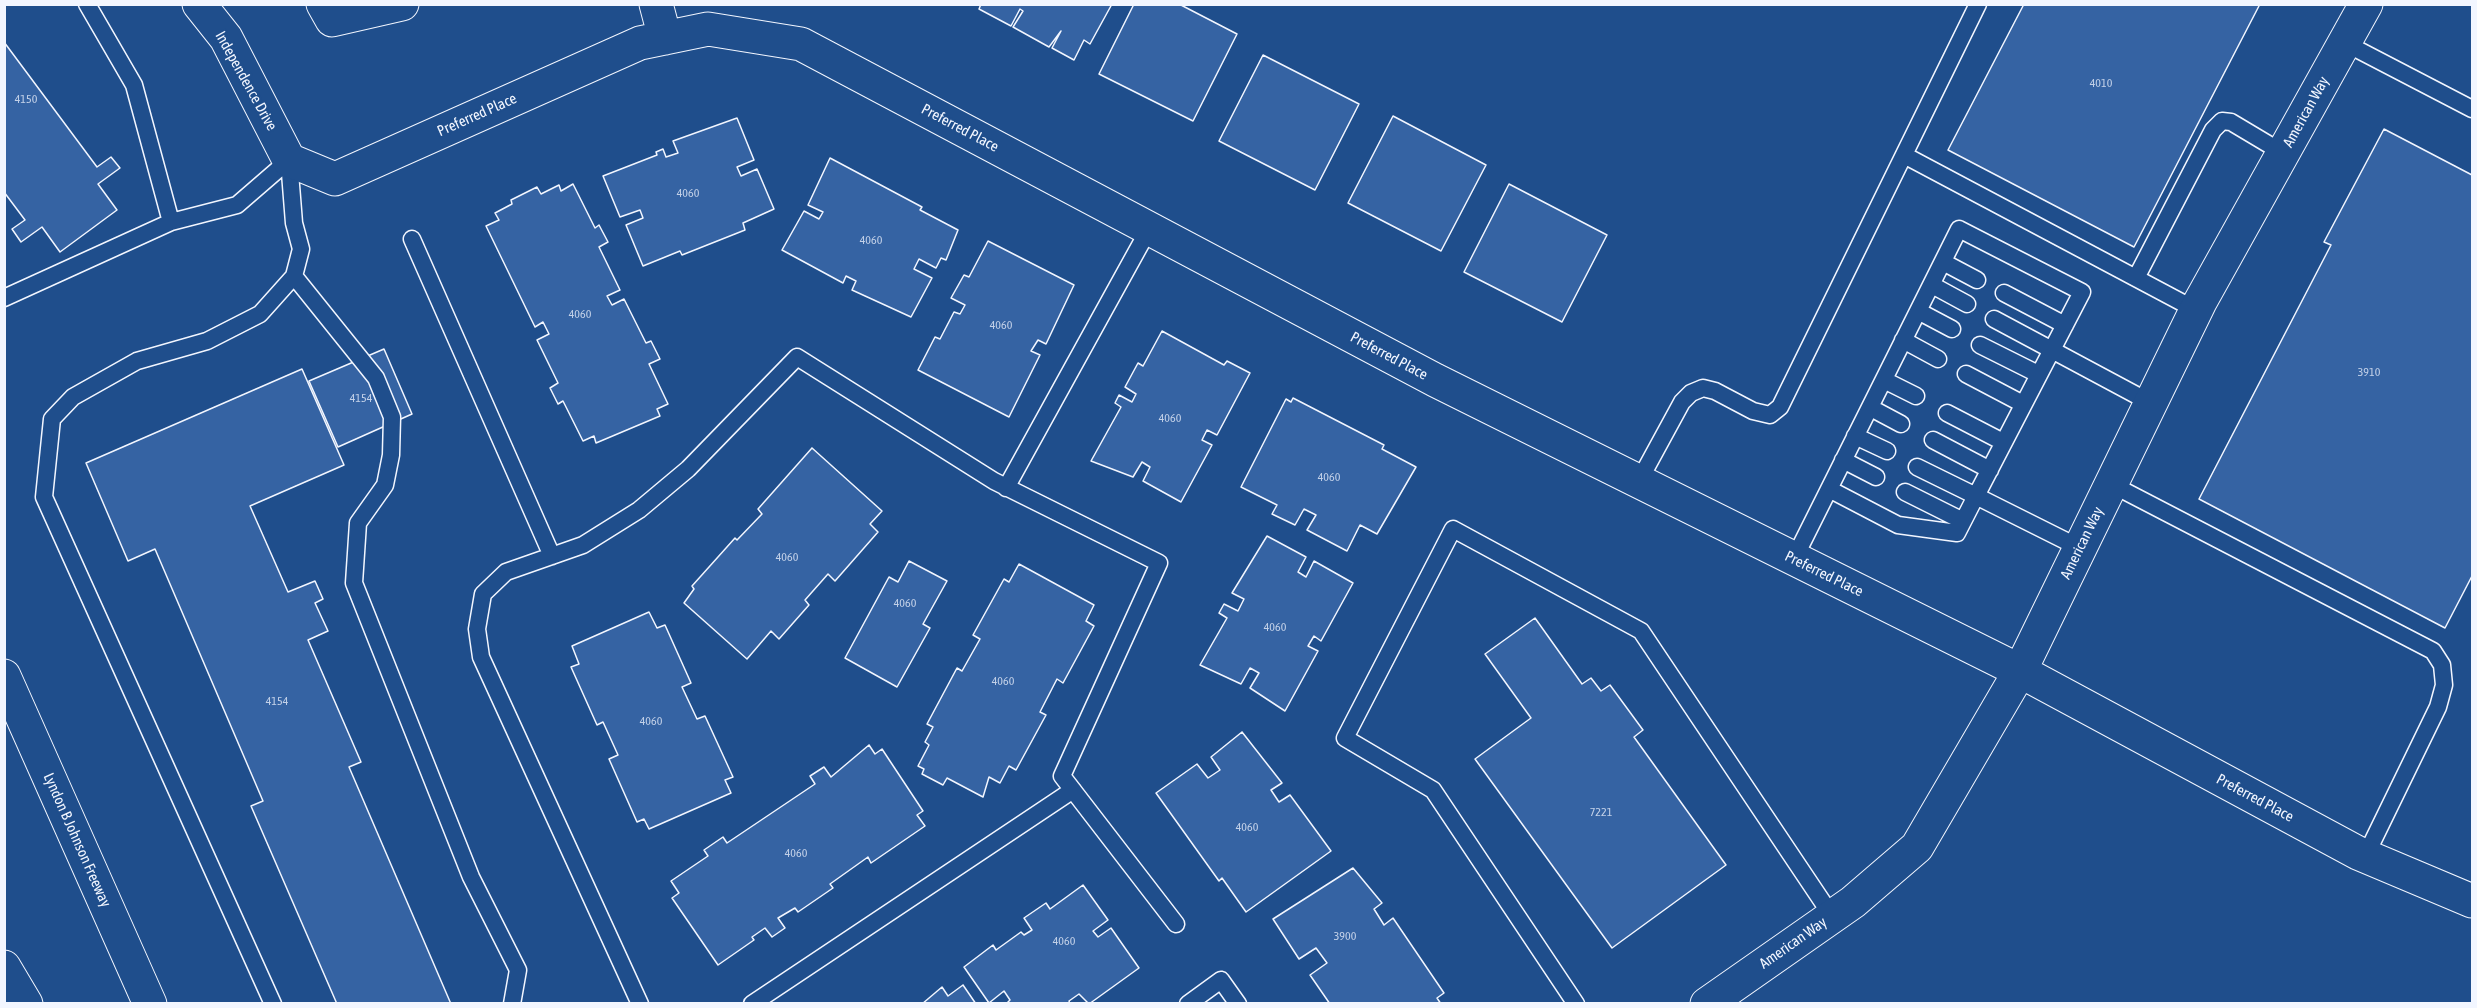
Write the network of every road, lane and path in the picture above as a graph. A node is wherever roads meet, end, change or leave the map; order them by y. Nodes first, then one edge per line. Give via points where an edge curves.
1 (87, 4) edge
2 (199, 4) edge
3 (323, 4) edge
4 (402, 4) edge
5 (656, 4) edge
6 (1978, 4) edge
7 (2366, 4) edge
8 (665, 38) junction
9 (2345, 43) junction
10 (2472, 109) edge
11 (2283, 153) junction
12 (1904, 155) junction
13 (290, 160) junction
14 (171, 222) junction
15 (1149, 229) junction
16 (412, 239) dead end
17 (1944, 262) junction
18 (294, 276) junction
19 (2136, 278) junction
20 (1977, 280) dead end
21 (1932, 285) junction
22 (2004, 293) dead end
23 (4, 298) edge
24 (1967, 304) dead end
25 (2196, 310) junction
26 (1918, 312) junction
27 (1994, 319) dead end
28 (2065, 326) junction
29 (1952, 329) dead end
30 (1903, 340) junction
31 (1980, 345) dead end
32 (2052, 350) junction
33 (1938, 359) dead end
34 (1966, 374) dead end
35 (2038, 374) junction
36 (1884, 380) junction
37 (1917, 396) dead end
38 (2151, 403) junction
39 (2023, 404) junction
40 (1870, 408) junction
41 (1947, 413) dead end
42 (1901, 424) dead end
43 (1855, 436) junction
44 (1932, 440) dead end
45 (2003, 442) junction
46 (1887, 451) dead end
47 (1843, 460) junction
48 (1917, 467) dead end
49 (1990, 470) junction
50 (1876, 477) dead end
51 (1639, 482) junction
52 (2111, 484) junction
53 (1006, 488) junction
54 (1829, 489) junction
55 (1905, 492) dead end
56 (1976, 496) junction
57 (1963, 521) junction
58 (2080, 548) junction
59 (552, 556) junction
60 (1794, 559) junction
61 (2020, 671) junction
62 (4, 676) edge
63 (1073, 790) junction
64 (2366, 857) junction
65 (2472, 901) edge
66 (1832, 916) junction
67 (1176, 924) dead end
68 (4, 967) edge
69 (26, 1004) edge
70 (150, 1004) edge
71 (273, 1004) edge
72 (512, 1004) edge
73 (640, 1004) edge
74 (752, 1004) edge
75 (1188, 1004) edge
76 (1238, 1004) edge
77 (1576, 1004) edge
78 (1707, 1004) edge

1 - 14 lane via 134,85
2 - 13 main road, Independence Drive via 226,38
3 - 4 main road via 332,20
5 - 8 main road
6 - 12 lane
7 - 9 main road, American Way
8 - 13 main road, Preferred Place via 640,43 335,179
8 - 15 main road, Preferred Place via 708,29 801,44
9 - 10 lane
9 - 11 main road, American Way
11 - 19 lane via 2231,122 2222,121 2212,130
11 - 25 main road, American Way
12 - 19 lane
12 - 51 lane via 1780,407 1770,415 1753,411 1715,391 1703,388 1691,393 1682,402
13 - 14 lane via 237,205
13 - 18 lane via 294,223 301,249
14 - 23 lane
15 - 51 main road, Preferred Place
15 - 53 lane
16 - 59 lane
17 - 20 lane
17 - 21 lane
17 - 28 lane via 1959,229 2082,292
18 - 71 lane via 260,314 207,341 137,361 73,397 52,419 44,497
18 - 72 lane via 376,378 392,417 385,485 358,523 354,583 471,877 518,970
19 - 25 lane
21 - 24 lane
21 - 26 lane
22 - 28 lane
25 - 38 main road, American Way
26 - 29 lane
26 - 30 lane
27 - 32 lane
28 - 32 lane
30 - 33 lane
30 - 36 lane
31 - 35 lane
32 - 35 lane
32 - 38 lane
34 - 39 lane
35 - 39 lane
36 - 37 lane
36 - 40 lane
38 - 52 main road, American Way
39 - 45 lane
40 - 42 lane
40 - 43 lane
41 - 45 lane
43 - 46 lane
43 - 47 lane
44 - 49 lane
45 - 49 lane
47 - 50 lane
47 - 54 lane
48 - 56 lane
49 - 56 lane
51 - 60 main road, Preferred Place
52 - 58 main road, American Way
52 - 64 lane via 2433,651 2442,665 2444,685 2438,707
53 - 59 lane via 797,357 688,469 639,510 583,545
53 - 63 lane via 1159,563 1062,776
54 - 57 lane via 1898,525 1957,533
54 - 60 lane
55 - 57 lane
56 - 57 lane
56 - 58 lane
58 - 61 main road, American Way
59 - 73 lane via 506,572 483,594 477,629 481,657
60 - 61 main road, Preferred Place
61 - 64 main road, Preferred Place
61 - 66 main road, American Way via 1917,848
62 - 70 main road, Lyndon B Johnson Freeway
63 - 67 lane
63 - 74 lane
64 - 65 main road, Preferred Place
66 - 77 lane via 1641,631 1453,529 1345,738 1433,790
66 - 78 main road, American Way
68 - 69 main road
75 - 76 lane via 1221,980

